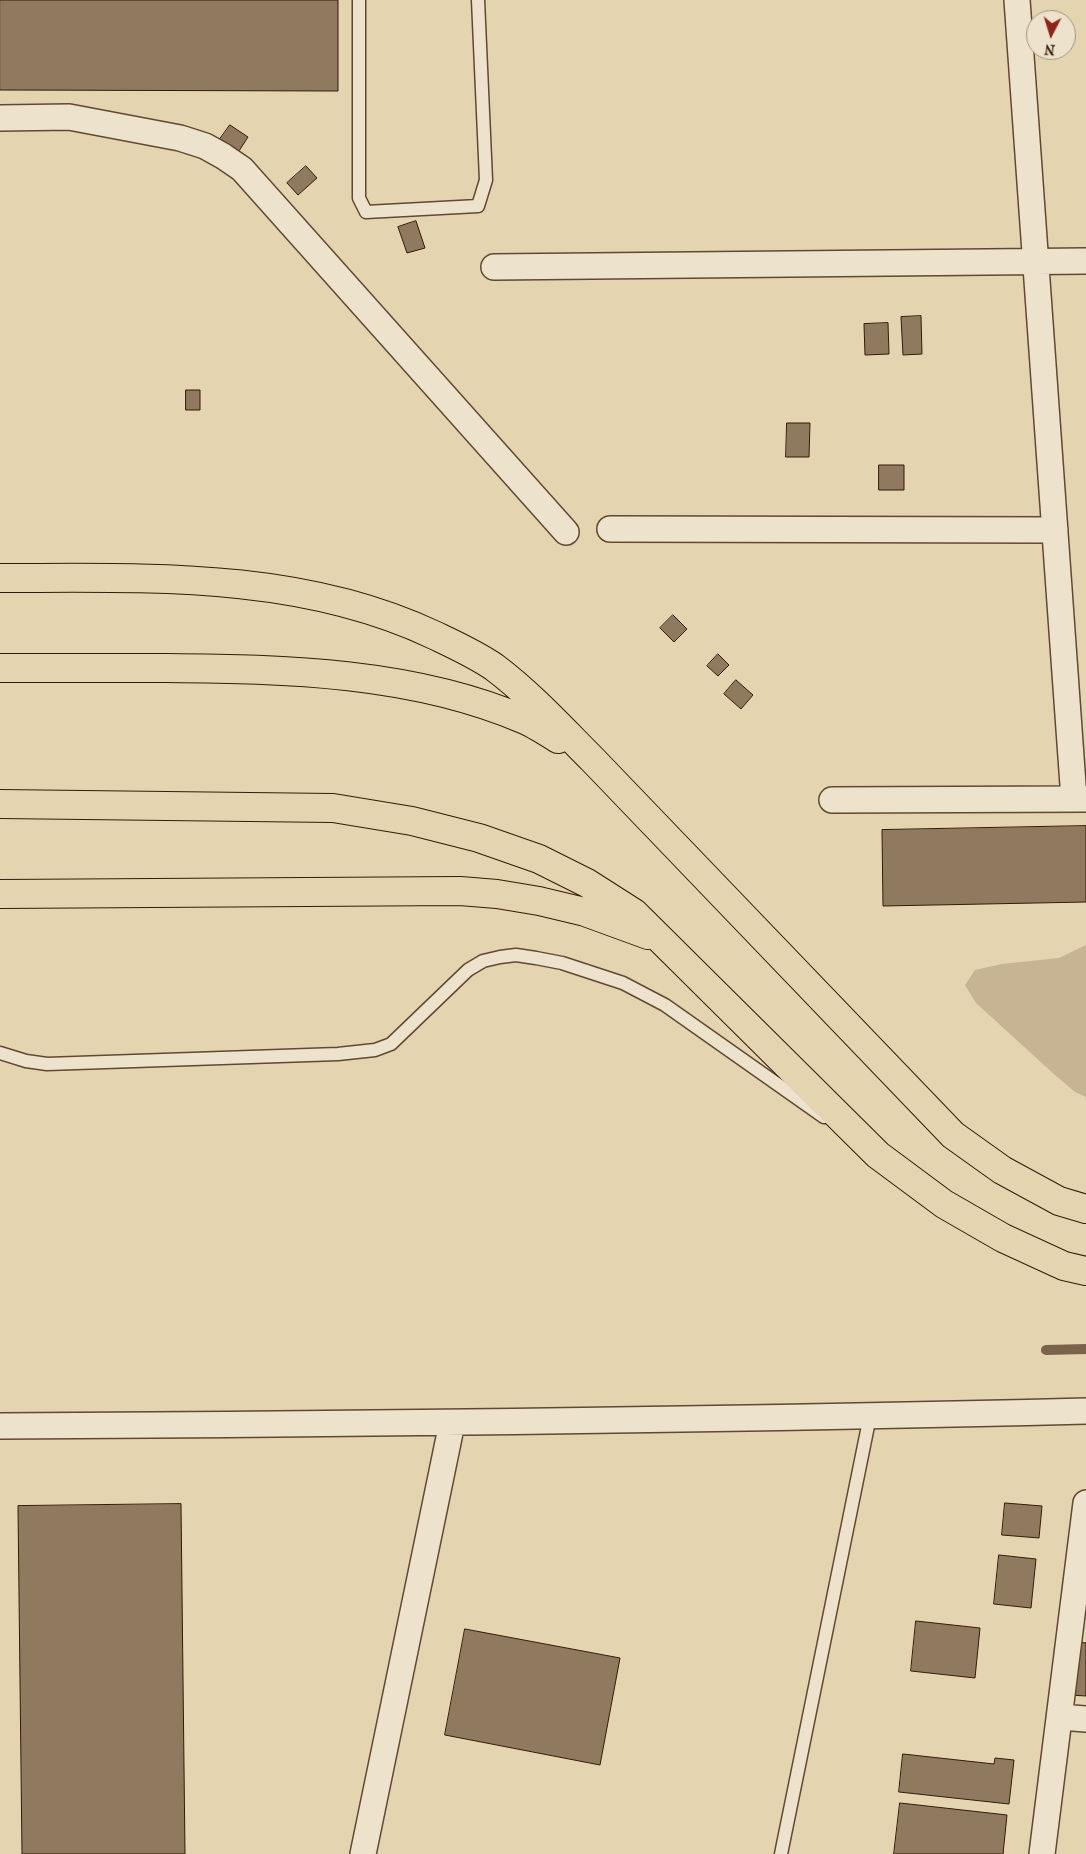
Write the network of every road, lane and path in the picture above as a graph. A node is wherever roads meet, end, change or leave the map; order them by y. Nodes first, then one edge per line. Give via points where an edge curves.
1 (359, 0) edge
2 (478, 0) edge
3 (1017, 0) edge
4 (0, 118) edge
5 (1036, 260) junction
6 (1086, 260) edge
7 (494, 268) dead end
8 (610, 529) dead end
9 (1055, 530) junction
10 (566, 532) dead end
11 (0, 578) edge
12 (0, 668) edge
13 (593, 760) junction
14 (1080, 799) edge
15 (832, 800) dead end
16 (0, 804) edge
17 (0, 894) edge
18 (661, 940) junction
19 (0, 1053) edge
20 (878, 1155) junction
21 (1086, 1209) edge
22 (1086, 1271) edge
23 (1086, 1411) edge
24 (870, 1416) junction
25 (452, 1423) junction
26 (0, 1426) edge
27 (1086, 1503) edge
28 (1060, 1716) junction
29 (1086, 1719) edge
30 (363, 1854) edge
31 (781, 1854) edge
32 (1042, 1854) edge

1 - 2 lane via 359,198 366,212 478,206 486,180
3 - 5 street
4 - 10 street via 69,117 180,138 211,150 242,169
5 - 6 street
5 - 7 street
5 - 9 street
8 - 9 street
9 - 14 street
11 - 13 highway via 169,578 267,586 335,600 406,622 472,654 532,699
12 - 13 highway via 243,668 401,683 472,700 526,720
13 - 21 highway via 953,1135 1002,1170 1059,1201
14 - 15 street
16 - 18 highway via 333,808 412,821 479,838 539,859 587,883 634,913
17 - 18 highway via 450,891 497,894 585,912
18 - 20 highway
19 - 20 lane via 26,1062 47,1064 375,1050 390,1044 468,970 483,962 516,955 562,962 623,983 665,1005
20 - 22 highway via 944,1204 1003,1238 1064,1266
23 - 24 street
24 - 25 street
24 - 31 lane
25 - 26 street
25 - 30 street
27 - 28 street
28 - 29 street
28 - 32 street

